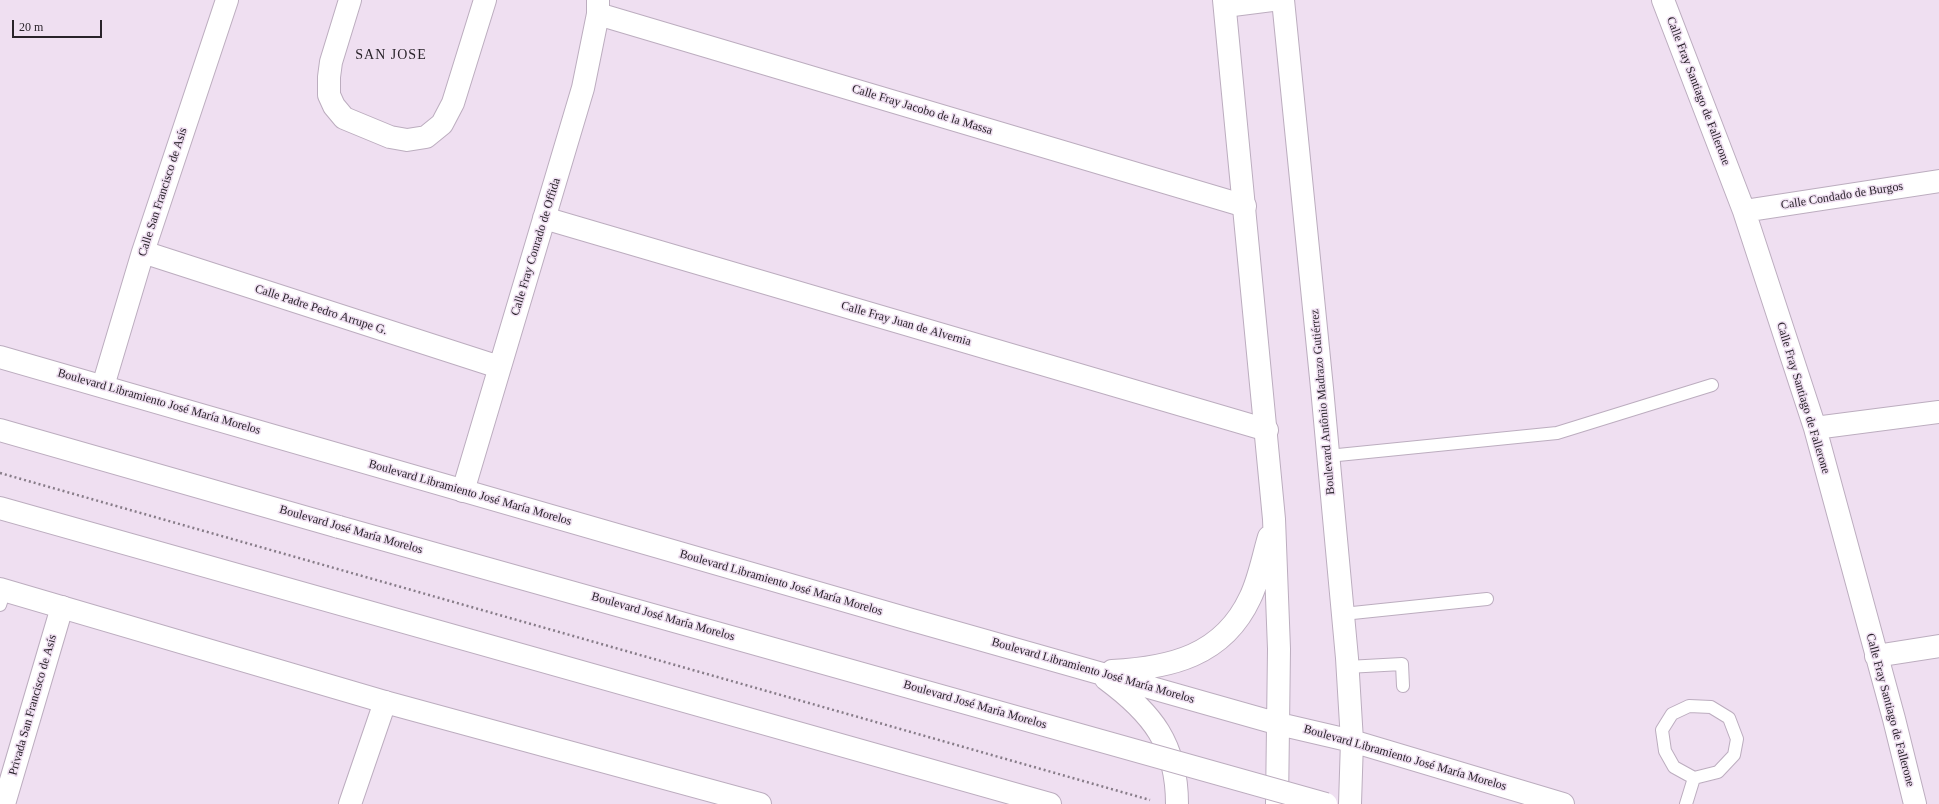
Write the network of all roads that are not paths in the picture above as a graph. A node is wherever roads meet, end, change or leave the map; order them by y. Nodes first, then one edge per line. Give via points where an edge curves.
1 (226, 0) edge
2 (350, 0) edge
3 (485, 0) edge
4 (1272, 0) edge
5 (1283, 0) edge
6 (1663, 0) edge
7 (1225, 3) edge
8 (598, 7) edge
9 (1939, 181) edge
10 (1245, 206) junction
11 (1744, 211) junction
12 (544, 218) junction
13 (143, 252) junction
14 (0, 357) edge
15 (499, 367) junction
16 (1712, 385) dead end
17 (103, 386) junction
18 (1939, 412) edge
19 (1814, 428) junction
20 (0, 430) edge
21 (1267, 430) junction
22 (1328, 456) junction
23 (463, 491) junction
24 (0, 508) edge
25 (1274, 519) junction
26 (2, 595) edge
27 (1487, 599) dead end
28 (62, 607) junction
29 (1343, 614) junction
30 (1939, 646) edge
31 (1876, 656) junction
32 (1347, 667) junction
33 (1095, 671) junction
34 (1403, 686) dead end
35 (385, 702) junction
36 (1279, 724) junction
37 (1352, 741) junction
38 (1694, 778) junction
39 (1167, 803) edge
40 (4, 804) edge
41 (350, 804) edge
42 (760, 804) edge
43 (1050, 804) edge
44 (1277, 804) edge
45 (1326, 804) edge
46 (1350, 804) edge
47 (1563, 804) edge
48 (1686, 804) edge
49 (1915, 804) edge

1 - 13 street, Calle San Francisco de Asís
2 - 3 street via 331,62 330,95 334,106 344,118 390,137 407,140 426,137 442,124 453,103
4 - 7 street
5 - 22 street, Boulevard Antônio Madrazo Gutiérrez
6 - 11 street, Calle Fray Santiago de Fallerone
7 - 10 street
8 - 10 street, Calle Fray Jacobo de la Massa
8 - 12 street, Calle Fray Conrado de Offida via 582,88
9 - 11 street, Calle Condado de Burgos
10 - 21 street
11 - 19 street, Calle Fray Santiago de Fallerone
12 - 15 street, Calle Fray Conrado de Offida
12 - 21 street, Calle Fray Juan de Alvernia
13 - 15 street, Calle Padre Pedro Arrupe G.
13 - 17 street, Calle San Francisco de Asís
14 - 17 street, Boulevard Libramiento José María Morelos
15 - 23 street, Calle Fray Conrado de Offida
16 - 22 lane via 1557,433
17 - 23 street, Boulevard Libramiento José María Morelos
18 - 19 street
19 - 31 street, Calle Fray Santiago de Fallerone
20 - 45 street, Boulevard José María Morelos, bridge
21 - 25 street
22 - 29 street, Boulevard Antônio Madrazo Gutiérrez
23 - 33 street, Boulevard Libramiento José María Morelos
24 - 43 street
25 - 33 street via 1250,598 1233,625 1211,646 1178,662 1138,669
25 - 36 street via 1280,649
26 - 28 street
27 - 29 lane
28 - 35 street
28 - 40 street, Privada San Francisco de Asís
29 - 32 street, Boulevard Antônio Madrazo Gutiérrez
30 - 31 street
31 - 49 street, Calle Fray Santiago de Fallerone
32 - 34 lane via 1402,664
32 - 37 street, Boulevard Antônio Madrazo Gutiérrez
33 - 36 street, Boulevard Libramiento José María Morelos
33 - 39 street via 1127,695 1158,728 1177,781
35 - 41 street
35 - 42 street
36 - 37 street, Boulevard Libramiento José María Morelos
36 - 44 street
37 - 46 street, Boulevard Antônio Madrazo Gutiérrez
37 - 47 street, Boulevard Libramiento José María Morelos
38 - 38 lane via 1718,772 1734,755 1737,739 1729,718 1711,707 1688,706 1672,714 1662,730 1665,751 1674,767
38 - 48 lane

